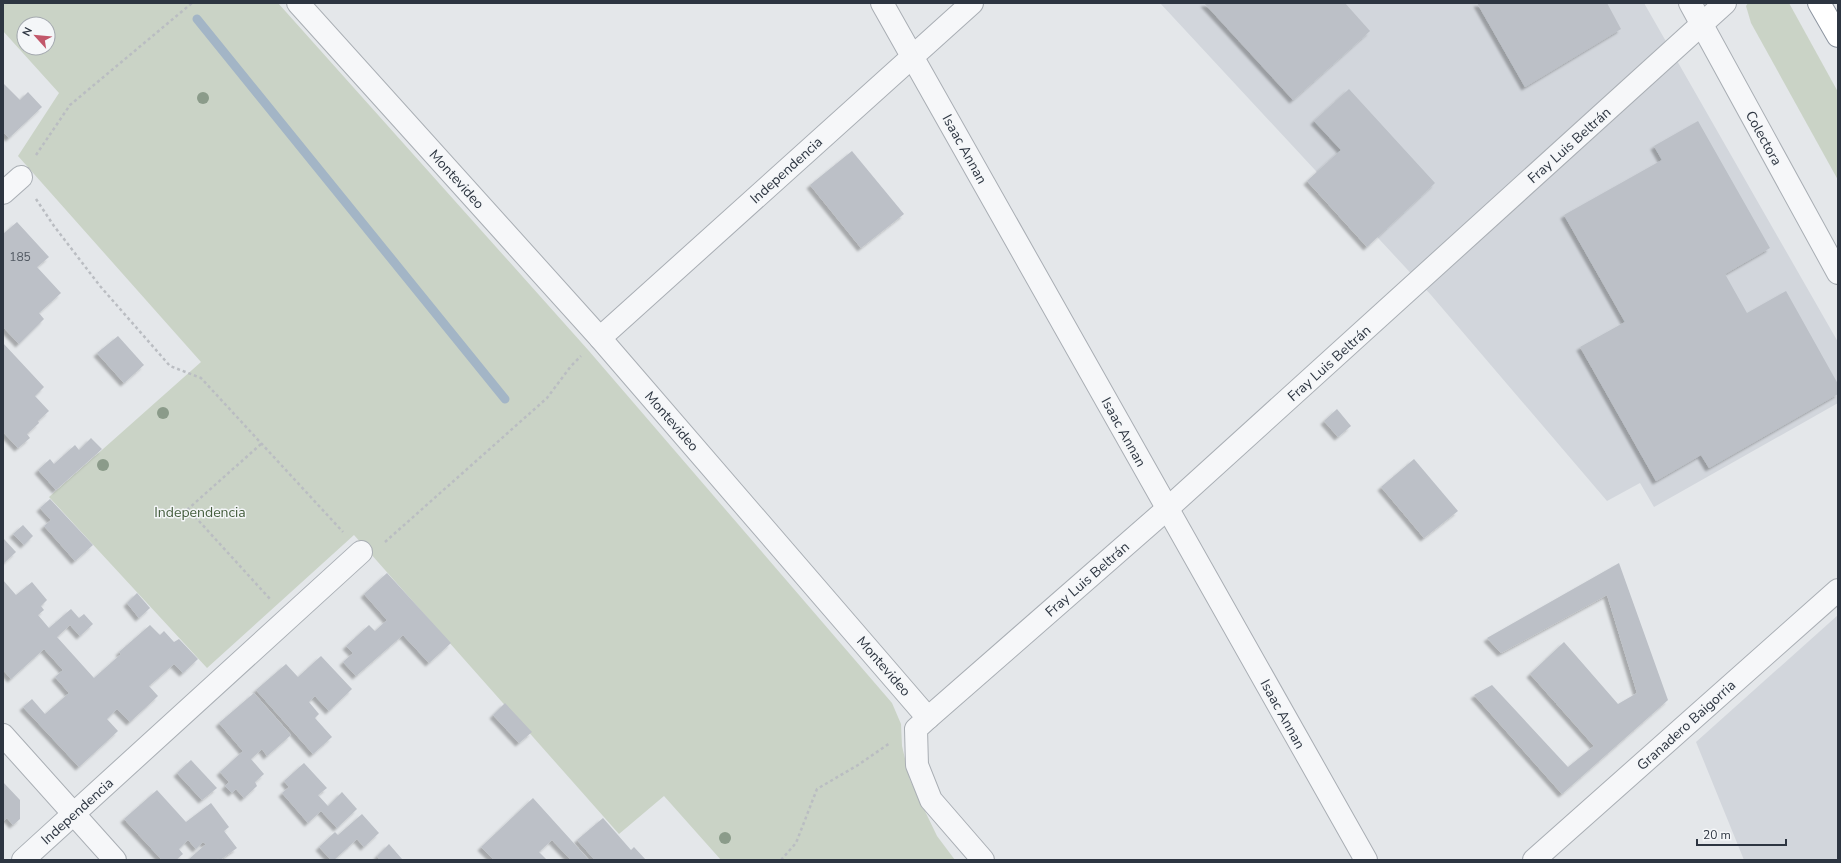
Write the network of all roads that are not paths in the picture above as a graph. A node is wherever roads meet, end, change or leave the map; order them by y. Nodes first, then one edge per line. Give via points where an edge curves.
1 (298, 3) edge
2 (882, 3) edge
3 (972, 3) edge
4 (1690, 3) edge
5 (1724, 3) edge
6 (1819, 3) edge
7 (1702, 24) junction
8 (1838, 36) edge
9 (913, 56) junction
10 (21, 177) road end
11 (3, 193) edge
12 (1838, 274) edge
13 (600, 338) junction
14 (1167, 509) junction
15 (361, 552) road end
16 (1838, 590) edge
17 (922, 724) junction
18 (3, 735) edge
19 (74, 814) junction
20 (23, 860) edge
21 (115, 860) edge
22 (983, 860) edge
23 (1366, 860) edge
24 (1534, 860) edge

1 - 13 street, Montevideo
2 - 9 street, Isaac Annan
3 - 9 street, Independencia
4 - 7 street, Colectora
5 - 7 street, Fray Luis Beltrán
6 - 8 highway
7 - 12 street, Colectora
7 - 14 street, Fray Luis Beltrán
9 - 13 street, Independencia
9 - 14 street, Isaac Annan
10 - 11 street
13 - 17 street, Montevideo
14 - 17 street, Fray Luis Beltrán
14 - 23 street, Isaac Annan
15 - 19 street, Independencia
16 - 24 street, Granadero Baigorria
17 - 22 street via 917,765 931,800
18 - 19 street
19 - 20 street, Independencia
19 - 21 street

